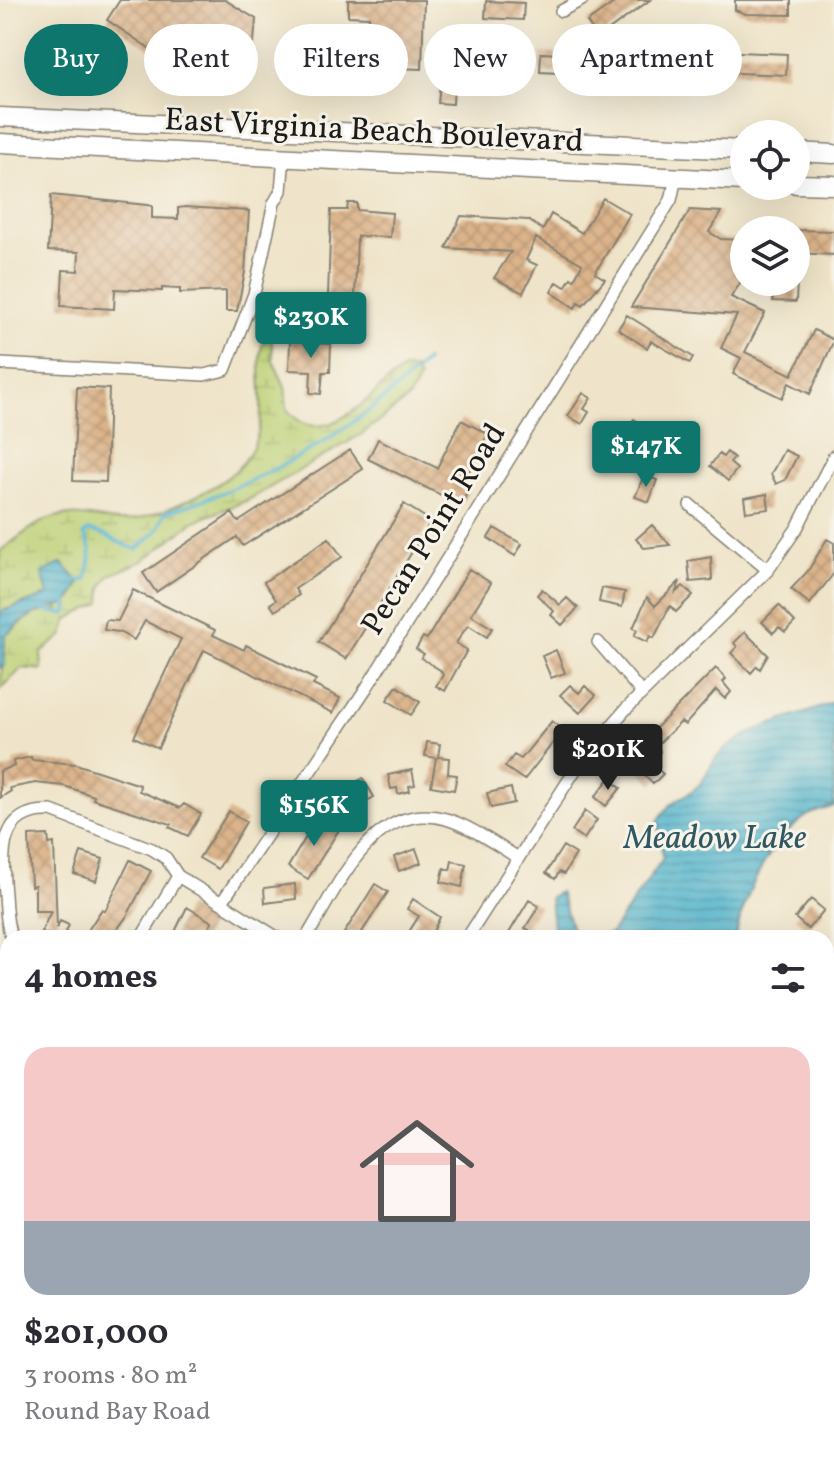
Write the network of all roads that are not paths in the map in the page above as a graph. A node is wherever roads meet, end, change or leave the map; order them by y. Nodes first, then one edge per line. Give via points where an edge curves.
1 (582, 0) edge
2 (561, 11) dead end
3 (0, 117) edge
4 (0, 143) edge
5 (730, 149) edge
6 (810, 153) edge
7 (834, 154) edge
8 (284, 156) junction
9 (676, 178) junction
10 (730, 180) edge
11 (810, 184) edge
12 (834, 185) edge
13 (0, 364) edge
14 (834, 456) edge
15 (690, 505) dead end
16 (768, 570) junction
17 (598, 642) dead end
18 (642, 693) junction
19 (517, 857) junction
20 (178, 876) junction
21 (222, 902) junction
22 (11, 930) edge
23 (146, 930) edge
24 (266, 930) edge
25 (311, 930) edge
26 (472, 930) edge

1 - 2 street
3 - 5 main road, East Virginia Beach Boulevard
4 - 8 main road, East Virginia Beach Boulevard
6 - 7 main road
8 - 9 main road, East Virginia Beach Boulevard
8 - 13 street via 281,191 254,294 225,370 204,375
9 - 10 main road, East Virginia Beach Boulevard
9 - 21 street, Pecan Point Road via 671,200 551,395 367,687
11 - 12 main road
14 - 16 street via 797,528
15 - 16 street
16 - 18 street
17 - 18 street
18 - 19 street via 581,761
19 - 25 street via 449,819 404,818 365,846
19 - 26 street
20 - 21 street
20 - 22 street via 152,849 51,811 35,811 9,826 2,848
20 - 23 street
21 - 24 street

